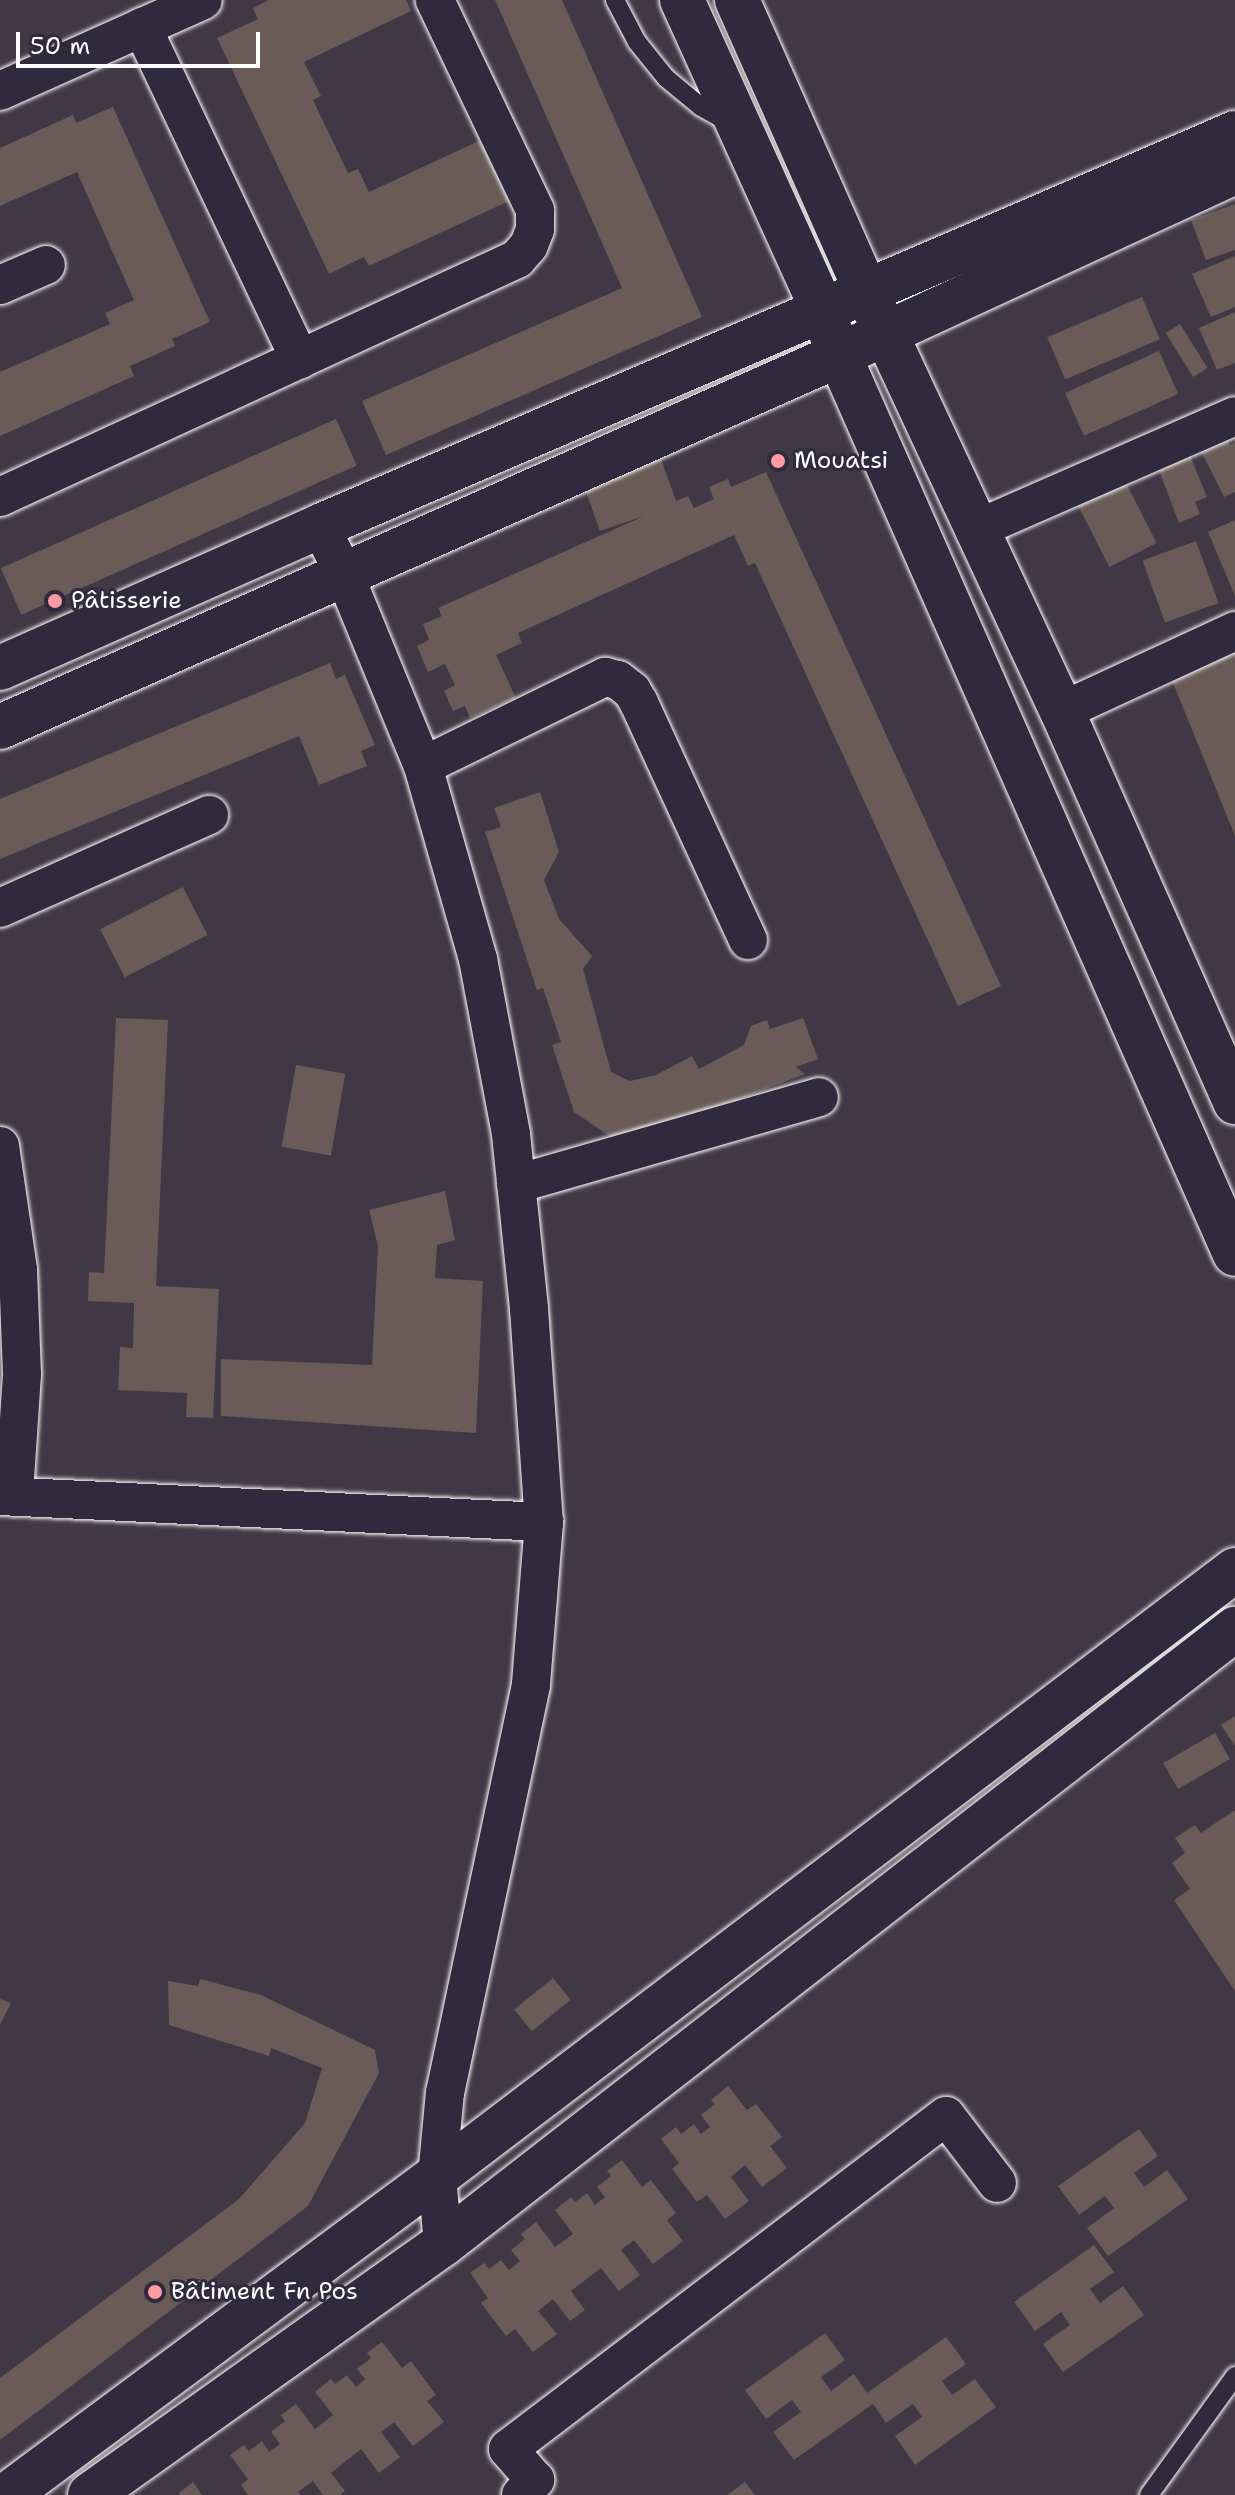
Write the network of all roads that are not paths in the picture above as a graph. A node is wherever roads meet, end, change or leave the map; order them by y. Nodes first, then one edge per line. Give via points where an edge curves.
1 (203, 0) edge
2 (435, 0) edge
3 (615, 0) edge
4 (682, 0) edge
5 (737, 0) edge
6 (142, 27) junction
7 (0, 91) edge
8 (742, 129) junction
9 (1235, 133) edge
10 (1235, 172) edge
11 (46, 265) dead end
12 (0, 285) edge
13 (866, 291) junction
14 (823, 311) junction
15 (888, 332) junction
16 (839, 355) junction
17 (300, 359) junction
18 (1235, 416) edge
19 (0, 497) edge
20 (320, 526) junction
21 (979, 528) junction
22 (345, 576) junction
23 (1235, 631) edge
24 (0, 668) edge
25 (1062, 711) junction
26 (0, 727) edge
27 (423, 766) junction
28 (209, 815) dead end
29 (0, 908) edge
30 (748, 940) dead end
31 (819, 1097) dead end
32 (1235, 1102) edge
33 (0, 1146) edge
34 (516, 1184) junction
35 (1235, 1254) edge
36 (11, 1375) edge
37 (7, 1496) edge
38 (544, 1522) junction
39 (1235, 1570) edge
40 (1235, 1629) edge
41 (437, 2176) junction
42 (997, 2183) dead end
43 (443, 2244) junction
44 (1235, 2376) edge
45 (7, 2495) edge
46 (90, 2495) edge
47 (521, 2495) edge
48 (1149, 2495) edge

1 - 6 street
2 - 17 street via 535,210 529,245 501,268
3 - 8 lane via 637,42 666,78 701,107
4 - 8 main road
5 - 13 main road
6 - 7 street
6 - 17 street
8 - 14 main road
9 - 13 main road
10 - 15 main road
11 - 12 street
13 - 14 main road
13 - 15 main road
14 - 16 main road
14 - 20 main road
15 - 16 main road
15 - 21 main road
16 - 22 main road
16 - 35 main road
17 - 19 street
18 - 21 street
20 - 22 street
20 - 24 main road
21 - 25 main road
22 - 26 main road
22 - 27 street
23 - 25 street
25 - 32 main road
27 - 30 street via 605,677 618,680 639,703
27 - 34 street via 478,959
28 - 29 street
31 - 34 street
33 - 36 street via 18,1270
34 - 38 street
36 - 37 street
37 - 38 street
38 - 41 street via 531,1685 456,2029
39 - 41 main road
40 - 43 main road
41 - 43 street
41 - 45 main road
42 - 47 street via 946,2116 508,2449 535,2480
43 - 46 main road
44 - 48 lane

